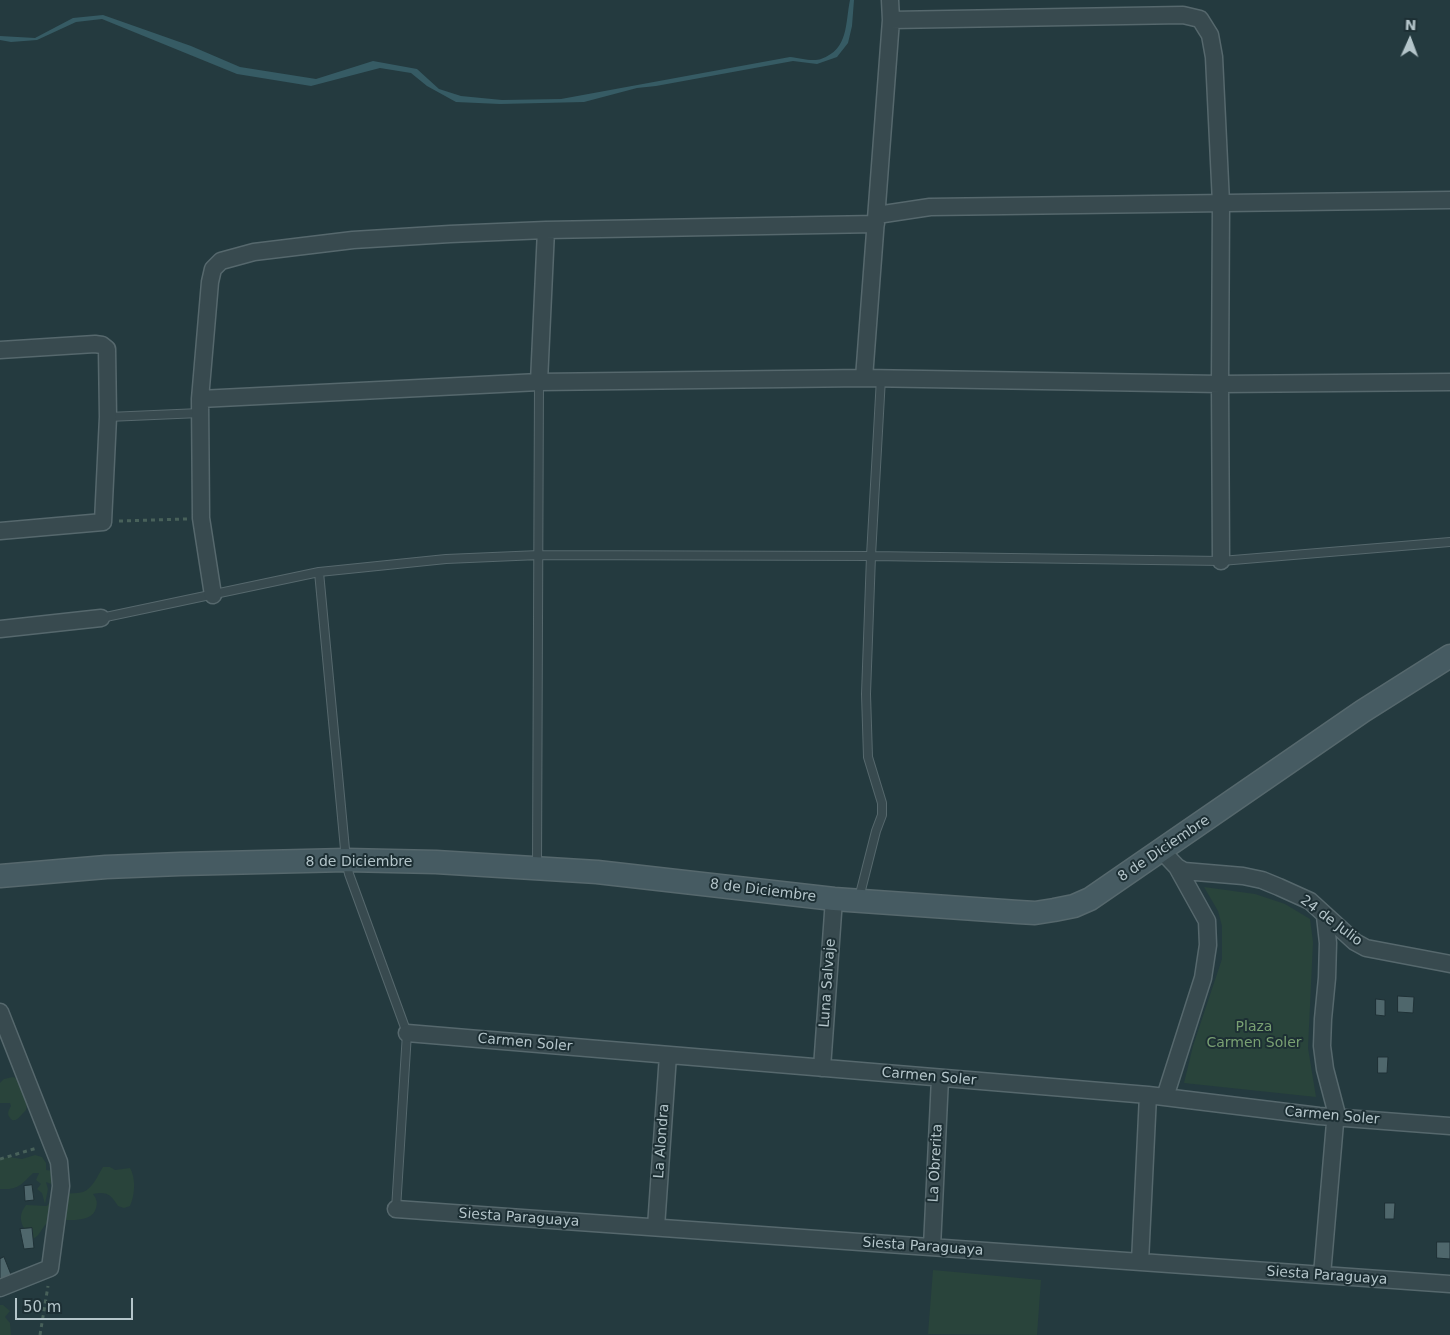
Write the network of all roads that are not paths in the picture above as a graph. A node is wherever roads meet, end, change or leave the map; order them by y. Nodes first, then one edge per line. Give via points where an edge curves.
1 (890, 0) edge
2 (891, 20) junction
3 (1450, 200) edge
4 (1221, 203) junction
5 (876, 220) junction
6 (546, 230) junction
7 (0, 350) edge
8 (864, 378) junction
9 (881, 378) junction
10 (539, 382) junction
11 (1450, 382) edge
12 (1220, 384) junction
13 (200, 406) junction
14 (108, 417) junction
15 (0, 531) edge
16 (1450, 542) edge
17 (539, 555) junction
18 (871, 556) junction
19 (1221, 561) junction
20 (319, 572) junction
21 (213, 595) junction
22 (101, 618) joint
23 (0, 629) edge
24 (1450, 656) edge
25 (1162, 851) junction
26 (346, 860) junction
27 (537, 867) junction
28 (1177, 867) junction
29 (0, 876) edge
30 (834, 899) junction
31 (858, 901) junction
32 (1325, 916) junction
33 (1450, 964) edge
34 (0, 1012) edge
35 (407, 1033) junction
36 (668, 1055) junction
37 (822, 1068) junction
38 (940, 1078) junction
39 (1148, 1095) junction
40 (1165, 1097) junction
41 (1336, 1117) junction
42 (1450, 1126) edge
43 (396, 1209) joint
44 (656, 1228) junction
45 (932, 1247) junction
46 (1140, 1262) junction
47 (1322, 1275) junction
48 (1450, 1284) edge
49 (0, 1288) edge

1 - 2 street
2 - 4 street via 1183,15 1200,19 1210,35 1214,57
2 - 5 street
3 - 4 street
4 - 5 street via 930,207
4 - 12 street
5 - 6 street
5 - 8 street
6 - 10 street
6 - 13 street via 353,240 254,252 221,261 213,269 210,282
7 - 14 street via 102,345 107,349
8 - 9 street
8 - 10 street
9 - 12 street
9 - 18 lane
10 - 13 street
10 - 17 lane
11 - 12 street
12 - 19 street
13 - 14 lane
13 - 21 street via 201,518
14 - 15 street via 103,522
16 - 19 lane
17 - 18 lane
17 - 20 lane via 446,559
17 - 27 lane
18 - 19 lane
18 - 31 lane via 866,694 868,757 882,803 882,814
20 - 21 lane
20 - 26 lane
21 - 22 lane
22 - 23 street
24 - 25 street, 8 de Diciembre via 1363,711
25 - 28 street
25 - 31 street, 8 de Diciembre via 1090,899 1054,910 1035,913
26 - 27 street, 8 de Diciembre
26 - 29 street, 8 de Diciembre via 106,866
26 - 35 lane via 348,874
27 - 30 street, 8 de Diciembre
28 - 32 street, 24 de Julio via 1192,873 1262,880 1310,901
28 - 40 street via 1207,921 1208,945 1202,978
30 - 31 street, 8 de Diciembre
30 - 37 street, Luna Salvaje
32 - 33 street, 24 de Julio via 1366,948
32 - 41 street via 1328,943 1322,1046
34 - 49 street via 59,1162 61,1186 50,1268
35 - 36 street, Carmen Soler
35 - 43 lane
36 - 37 street, Carmen Soler
36 - 44 street, La Alondra
37 - 38 street, Carmen Soler
38 - 39 street, Carmen Soler
38 - 45 street, La Obrerita
39 - 40 street, Carmen Soler
39 - 46 street
40 - 41 street, Carmen Soler
41 - 42 street, Carmen Soler
41 - 47 street
43 - 44 street, Siesta Paraguaya
44 - 45 street, Siesta Paraguaya
45 - 46 street, Siesta Paraguaya
46 - 47 street, Siesta Paraguaya
47 - 48 street, Siesta Paraguaya

